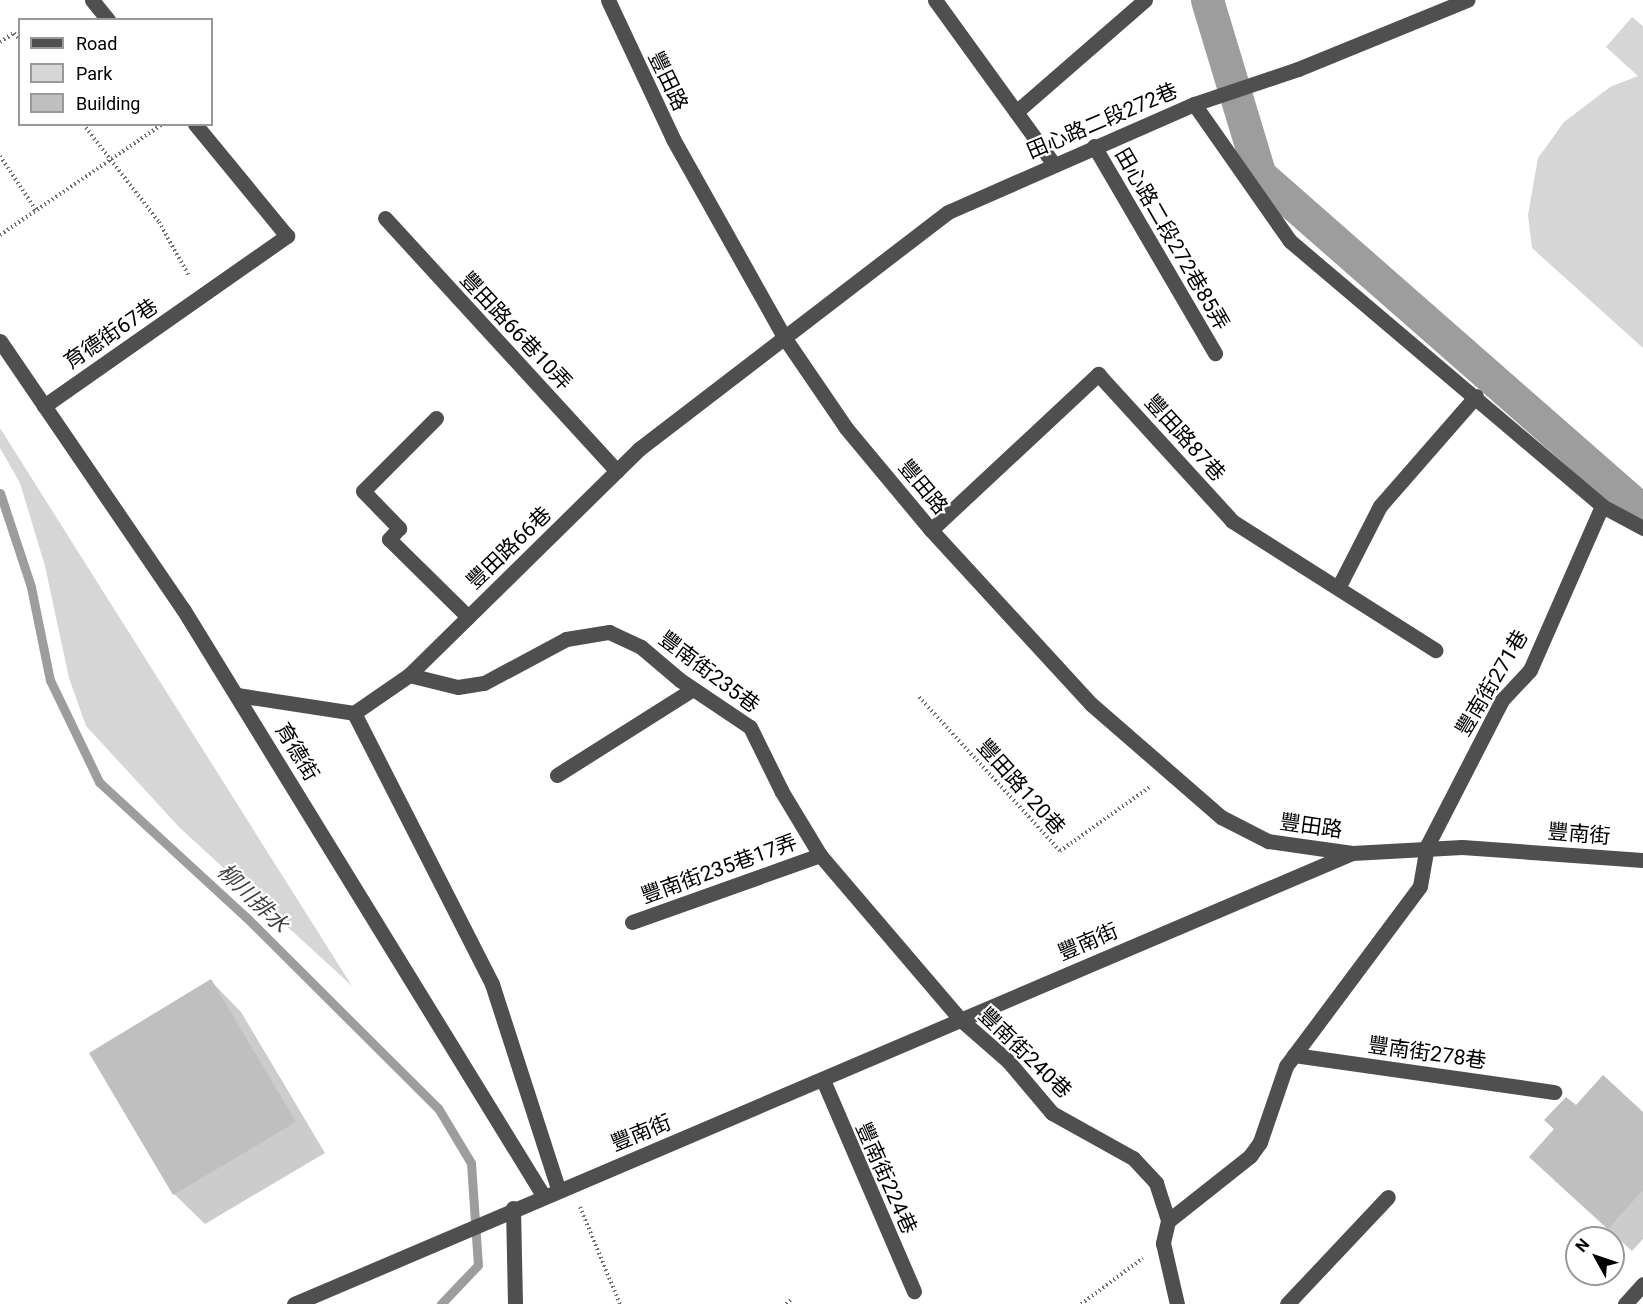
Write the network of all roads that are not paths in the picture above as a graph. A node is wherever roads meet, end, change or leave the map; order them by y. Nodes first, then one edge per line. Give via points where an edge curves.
1 (92, 0) edge
2 (608, 0) edge
3 (935, 0) edge
4 (1145, 0) edge
5 (1467, 0) edge
6 (106, 18) edge
7 (1194, 104) junction
8 (1016, 112) junction
9 (197, 126) edge
10 (1094, 146) junction
11 (1053, 163) junction
12 (385, 218) dead end
13 (784, 337) junction
14 (0, 341) edge
15 (1215, 353) dead end
16 (1476, 396) junction
17 (44, 406) junction
18 (436, 418) dead end
19 (617, 471) junction
20 (1602, 506) junction
21 (1643, 528) edge
22 (931, 530) junction
23 (1338, 588) junction
24 (468, 616) junction
25 (1435, 650) dead end
26 (409, 675) junction
27 (693, 689) junction
28 (237, 695) junction
29 (354, 713) junction
30 (557, 775) dead end
31 (1427, 846) junction
32 (1352, 853) junction
33 (820, 855) junction
34 (1643, 860) edge
35 (632, 922) dead end
36 (960, 1019) junction
37 (1294, 1055) junction
38 (823, 1080) junction
39 (1554, 1092) dead end
40 (565, 1186) junction
41 (543, 1195) junction
42 (1388, 1197) dead end
43 (513, 1208) junction
44 (1168, 1221) junction
45 (1643, 1284) edge
46 (914, 1291) dead end
47 (294, 1304) edge
48 (515, 1304) edge
49 (1177, 1304) edge
50 (1287, 1304) edge
51 (1625, 1304) edge

1 - 6 street
2 - 13 street, 豐田路 via 673,139
3 - 8 street
4 - 8 street
5 - 7 street, 田心路二段272巷 via 1298,69
7 - 10 street, 田心路二段272巷
7 - 16 street via 1290,241
8 - 11 street
9 - 17 street, 育德街67巷 via 287,236
10 - 11 street, 田心路二段272巷
10 - 15 street, 田心路二段272巷85弄
11 - 13 street, 田心路二段272巷 via 948,212
12 - 19 street, 豐田路66巷10弄
13 - 19 street, 豐田路66巷 via 639,449
13 - 22 street, 豐田路 via 846,428
14 - 17 street, 育德街
16 - 20 street
16 - 23 street via 1380,506
17 - 28 street, 育德街
18 - 24 street via 363,491 399,528 389,539
19 - 24 street, 豐田路66巷
20 - 21 street
20 - 31 street, 豐南街271巷 via 1530,670 1502,700
22 - 23 street, 豐田路87巷 via 1098,374 1232,521
22 - 32 street, 豐田路 via 1092,704 1221,817 1268,841
23 - 25 street, 豐田路87巷
24 - 26 street, 豐田路66巷
26 - 27 street, 豐南街235巷 via 458,687 484,683 566,639 609,632 641,647
26 - 29 street, 豐田路66巷
27 - 30 street
27 - 33 street, 豐南街235巷 via 750,727 782,792
28 - 29 street
28 - 41 street, 育德街
29 - 40 street via 492,984
31 - 32 street, 豐南街
31 - 34 street, 豐南街
31 - 37 street via 1420,886 1399,920
32 - 36 street, 豐南街
33 - 35 street, 豐南街235巷17弄
33 - 36 street, 豐南街235巷
36 - 38 street, 豐南街
36 - 44 street, 豐南街240巷 via 1008,1061 1052,1113 1133,1158 1156,1183
37 - 39 street, 豐南街278巷
37 - 44 street via 1272,1100 1260,1142 1250,1156
38 - 40 street, 豐南街
38 - 46 street, 豐南街224巷
40 - 41 street, 豐南街
41 - 43 street, 豐南街
42 - 50 street
43 - 47 street, 豐南街
43 - 48 street
44 - 49 street via 1163,1243
45 - 51 street

